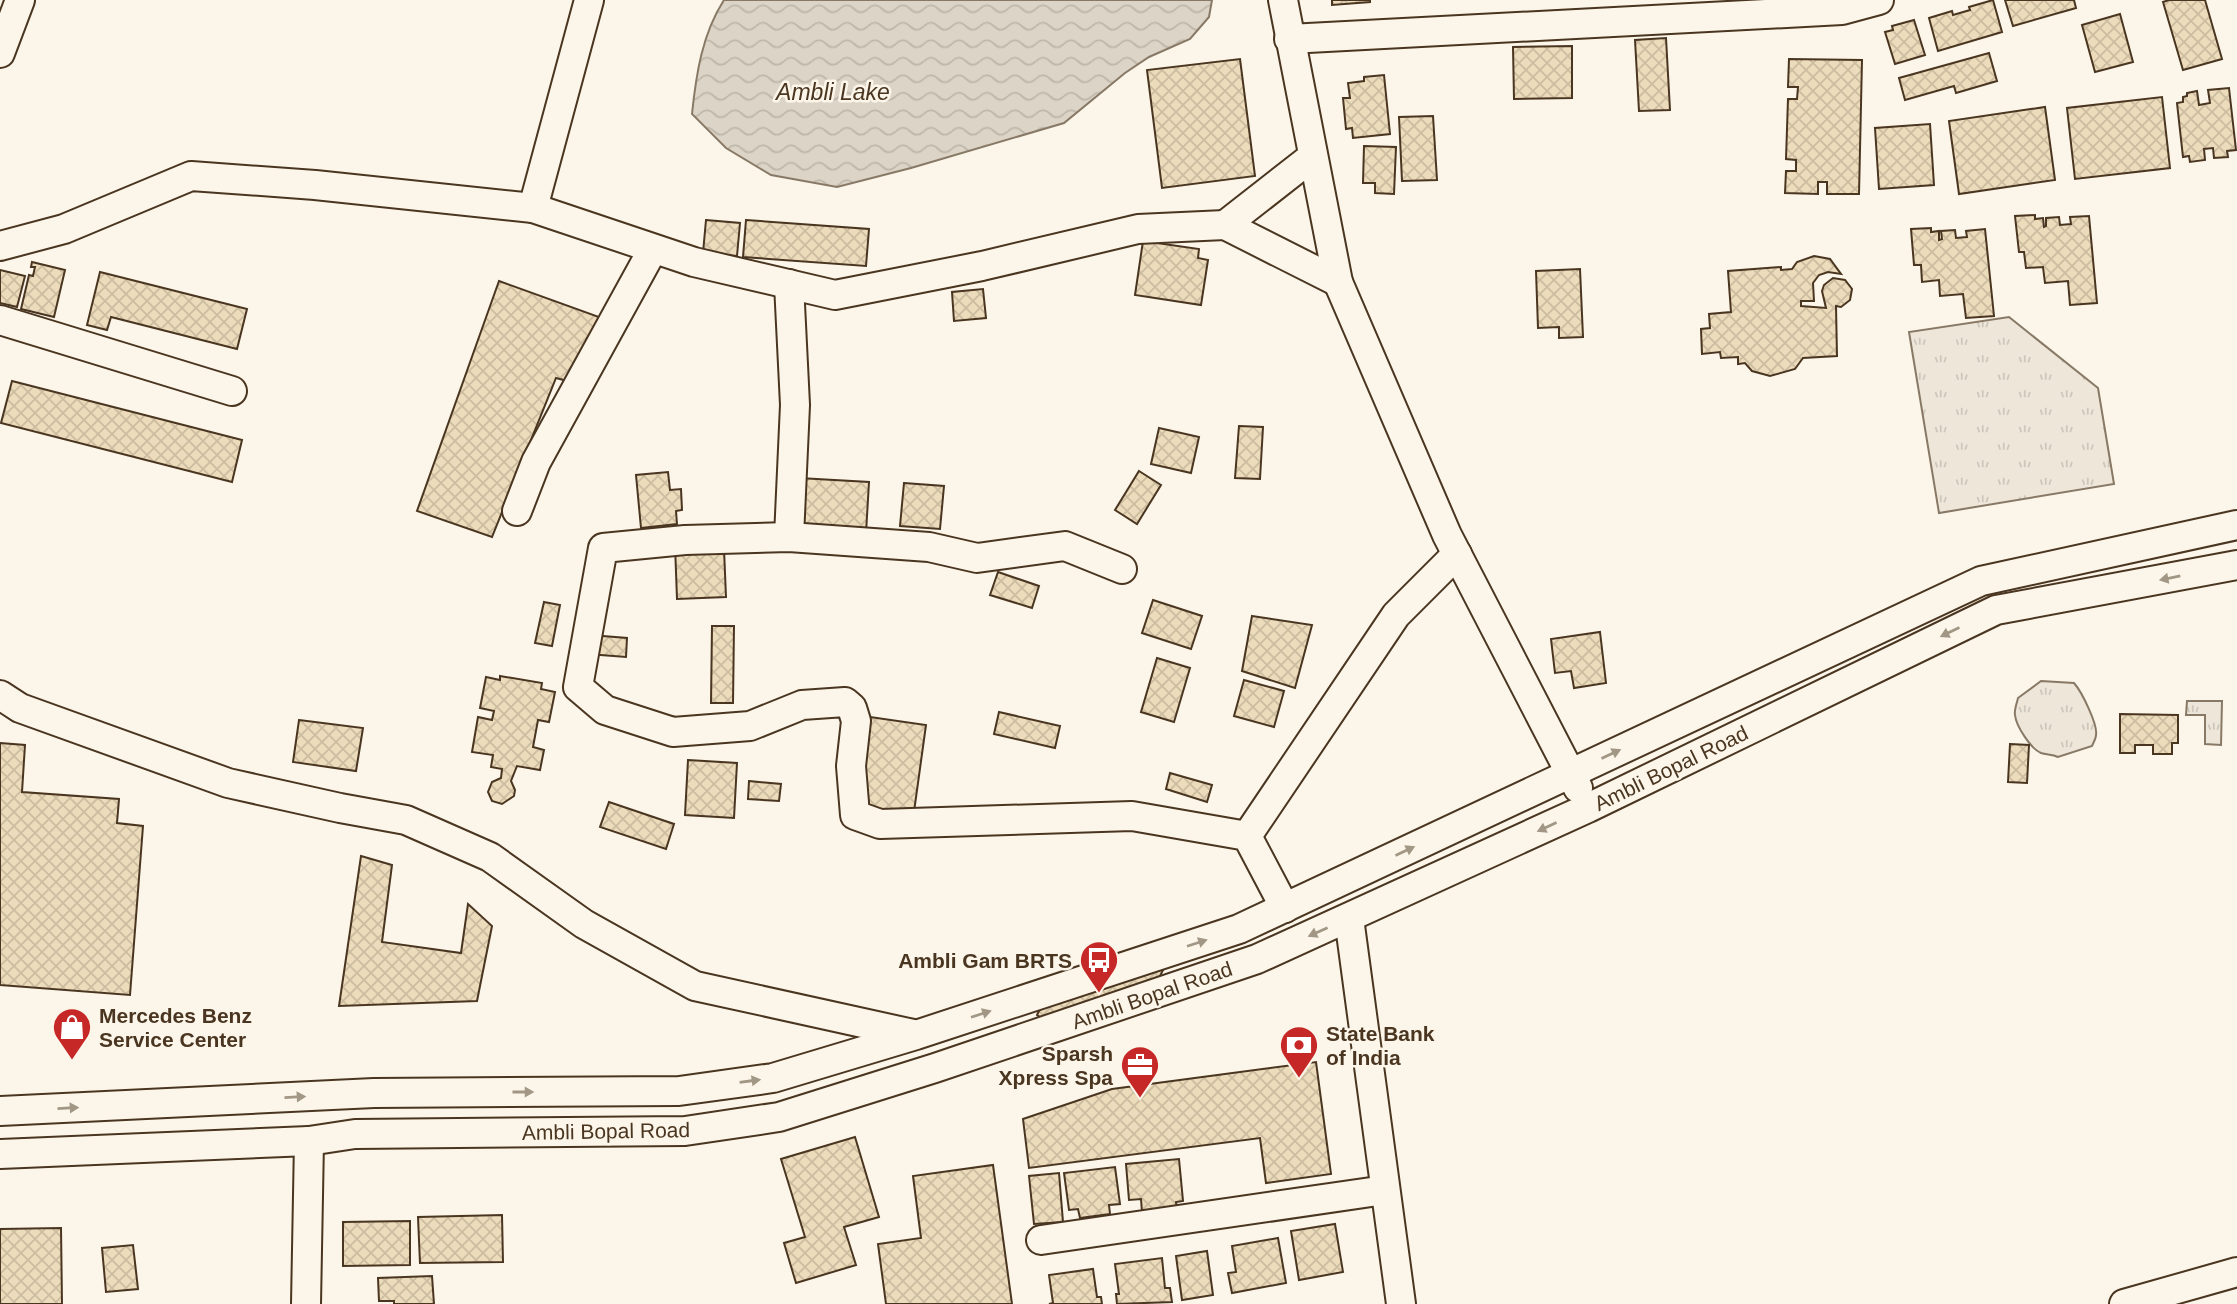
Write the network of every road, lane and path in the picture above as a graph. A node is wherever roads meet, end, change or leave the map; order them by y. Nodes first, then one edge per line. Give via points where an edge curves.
1 (20, 0) edge
2 (589, 0) edge
3 (1283, 0) edge
4 (1880, 0) edge
5 (1289, 39) junction
6 (0, 54) edge
7 (1312, 157) junction
8 (533, 208) junction
9 (1225, 225) junction
10 (0, 246) edge
11 (653, 249) junction
12 (1338, 282) junction
13 (789, 284) junction
14 (0, 320) edge
15 (232, 391) dead end
16 (517, 511) dead end
17 (2237, 525) edge
18 (789, 537) junction
19 (1457, 554) junction
20 (2237, 565) edge
21 (1122, 569) dead end
22 (0, 695) edge
23 (1571, 773) junction
24 (1588, 808) junction
25 (1247, 836) junction
26 (1285, 908) junction
27 (1349, 918) junction
28 (1239, 929) junction
29 (1257, 959) junction
30 (916, 1035) junction
31 (0, 1111) edge
32 (309, 1142) junction
33 (0, 1154) edge
34 (1385, 1190) junction
35 (1041, 1240) dead end
36 (2237, 1272) edge
37 (306, 1304) edge
38 (1401, 1304) edge
39 (2124, 1304) edge

1 - 6 street
2 - 8 street
3 - 5 street
4 - 5 street via 1842,10
5 - 7 street
7 - 9 street
7 - 12 street
8 - 10 street via 191,176 64,229
8 - 11 street
9 - 12 street
9 - 13 street via 1138,229 835,295
11 - 13 street
11 - 16 street via 536,462
12 - 19 street
13 - 18 street via 795,405
14 - 15 street
23 -> 17 street, Ambli Bopal Road via 1981,581
18 - 21 street via 929,547 977,558 1065,546
18 - 25 street via 603,548 578,687 604,710 673,732 750,726 802,705 845,702 856,721 851,766 855,816 880,824 1132,816
19 - 23 street
19 - 25 street via 1396,615
20 -> 24 street, Ambli Bopal Road via 1996,610
22 - 30 street via 20,708 228,783 405,820 491,857 584,925 695,986
23 - 24 street
26 -> 23 street, Ambli Bopal Road
24 -> 27 street, Ambli Bopal Road
25 - 26 street
26 - 28 street, Ambli Bopal Road
27 -> 29 street, Ambli Bopal Road
27 - 34 street
28 - 29 street
30 -> 28 street, Ambli Bopal Road
29 - 32 street, Ambli Bopal Road via 779,1117 685,1130 355,1134
31 -> 30 street, Ambli Bopal Road via 374,1093 679,1091 773,1078
32 - 33 street, Ambli Bopal Road
32 - 37 street
34 - 35 street
34 - 38 street
36 - 39 street

